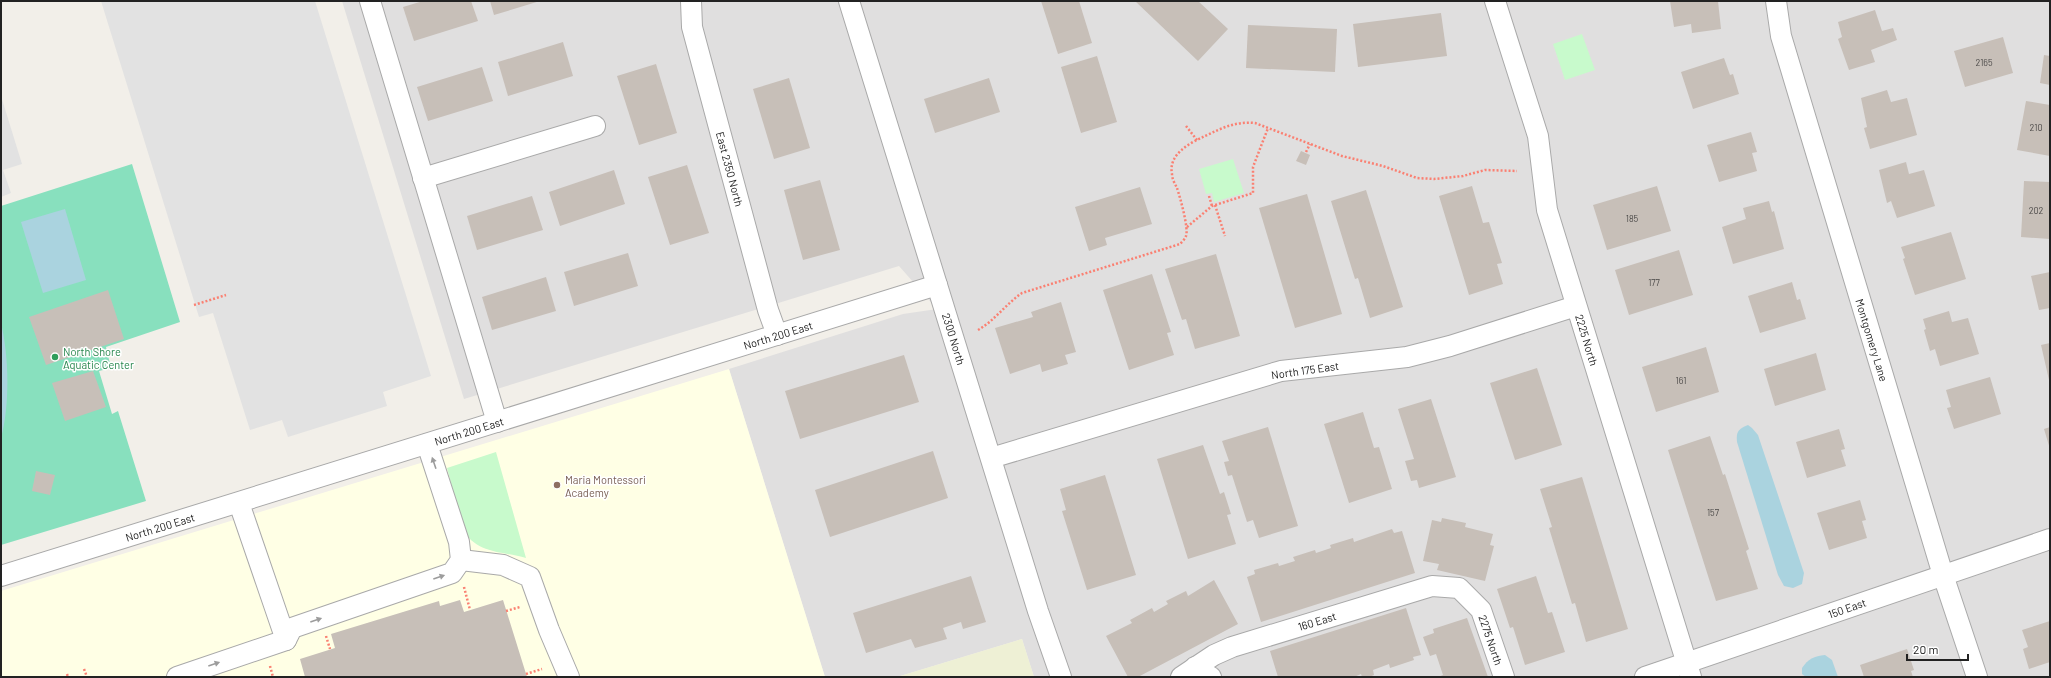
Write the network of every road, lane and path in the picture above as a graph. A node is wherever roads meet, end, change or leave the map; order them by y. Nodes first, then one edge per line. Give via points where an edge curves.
1 (370, 1) edge
2 (691, 1) edge
3 (849, 1) edge
4 (1495, 1) edge
5 (1776, 1) edge
6 (595, 126) dead end
7 (1186, 126) dead end
8 (1268, 128) junction
9 (1197, 140) junction
10 (1310, 144) junction
11 (1306, 152) dead end
12 (1517, 171) dead end
13 (423, 178) junction
14 (1209, 196) dead end
15 (1214, 205) junction
16 (1186, 227) junction
17 (1225, 236) dead end
18 (937, 285) junction
19 (226, 295) dead end
20 (194, 305) dead end
21 (1576, 306) junction
22 (978, 330) dead end
23 (777, 335) junction
24 (497, 422) junction
25 (427, 444) junction
26 (991, 458) junction
27 (238, 503) junction
28 (2050, 538) edge
29 (461, 560) junction
30 (1943, 575) junction
31 (1, 576) edge
32 (464, 587) dead end
33 (1459, 588) joint
34 (523, 606) dead end
35 (470, 610) dead end
36 (506, 611) dead end
37 (325, 633) dead end
38 (286, 640) junction
39 (330, 649) dead end
40 (268, 662) dead end
41 (84, 669) dead end
42 (542, 669) dead end
43 (1689, 670) edge
44 (526, 674) dead end
45 (1196, 674) edge
46 (87, 677) edge
47 (177, 677) edge
48 (273, 677) edge
49 (569, 677) edge
50 (1061, 677) edge
51 (1504, 677) edge
52 (1644, 677) edge
53 (1977, 677) edge

1 - 13 street
2 - 23 street, East 2350 North via 692,26 768,310
3 - 18 street, 2300 North
4 - 21 street, 2225 North via 1538,136 1547,210
5 - 30 street, Montgomery Lane via 1781,36
6 - 13 street
7 - 9 path
8 - 9 path via 1255,123 1234,123
8 - 10 path
8 - 15 path via 1253,167 1253,193
9 - 16 path via 1175,155 1171,164
10 - 11 path
10 - 12 path via 1342,156 1426,179 1463,176 1485,170
13 - 24 street
14 - 15 path
15 - 16 path
15 - 17 path
16 - 22 path via 1186,236 1180,244 1022,293
18 - 23 street, North 200 East
18 - 26 street, 2300 North
19 - 20 path
21 - 26 street, North 175 East via 1407,357 1281,371
21 - 43 street, 2225 North
23 - 24 street, North 200 East
24 - 25 street, North 200 East
25 - 27 street, North 200 East
29 -> 25 street via 459,542
26 - 50 street, 2300 North
27 - 31 street, North 200 East
27 - 38 street
28 - 30 street, 150 East
38 -> 29 street via 292,628 452,573
29 - 49 street via 503,565 530,577
30 - 43 street, 150 East
30 - 53 street, Montgomery Lane
32 - 35 path
33 - 45 street, 160 East via 1432,586 1232,647
33 - 51 street, 2275 North via 1481,610
34 - 36 path
37 - 39 path
47 -> 38 street
40 - 48 path
41 - 46 path
42 - 44 path
43 - 52 street, 150 East

